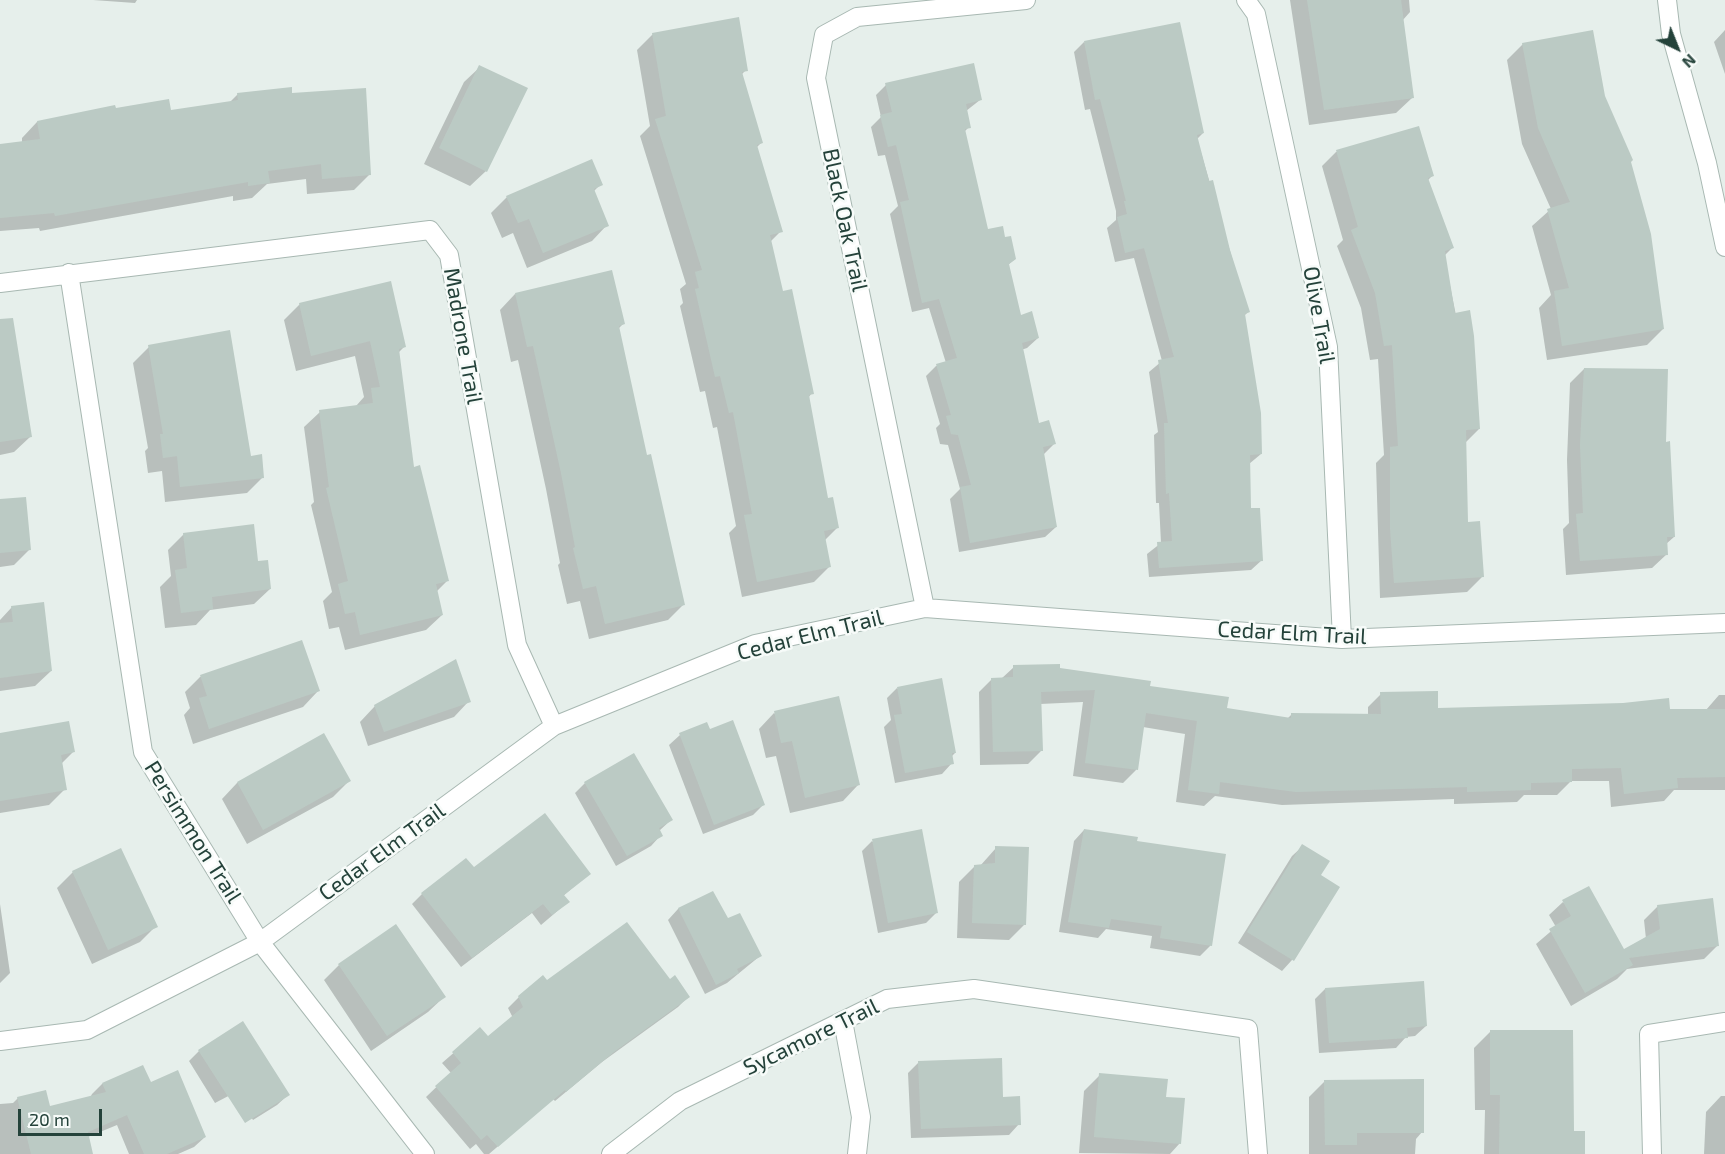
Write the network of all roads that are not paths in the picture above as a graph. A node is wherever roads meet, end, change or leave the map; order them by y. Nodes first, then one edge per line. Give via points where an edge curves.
1 (1026, 0) edge
2 (1246, 0) edge
3 (1667, 0) edge
4 (1725, 247) edge
5 (69, 273) junction
6 (0, 283) edge
7 (925, 608) junction
8 (1725, 623) edge
9 (1342, 639) junction
10 (554, 726) junction
11 (260, 942) junction
12 (843, 1021) junction
13 (1725, 1022) edge
14 (0, 1041) edge
15 (425, 1154) edge
16 (611, 1154) edge
17 (857, 1154) edge
18 (1258, 1154) edge
19 (1652, 1154) edge

1 - 7 street, Black Oak Trail via 857,17 824,35 816,78
2 - 9 street, Olive Trail via 1256,14 1328,347
3 - 4 street via 1671,34 1707,163
5 - 6 street, Madrone Trail
5 - 10 street, Madrone Trail via 430,230 449,255 517,645
5 - 11 street, Persimmon Trail via 143,752
7 - 9 street, Cedar Elm Trail
7 - 10 street, Cedar Elm Trail via 755,644
8 - 9 street, Cedar Elm Trail
10 - 11 street, Cedar Elm Trail
11 - 14 street, Cedar Elm Trail via 87,1030
11 - 15 street, Persimmon Trail
12 - 16 street, Sycamore Trail via 680,1101
12 - 17 street via 861,1117
12 - 18 street, Sycamore Trail via 887,999 974,989 1248,1029
13 - 19 street via 1649,1034

